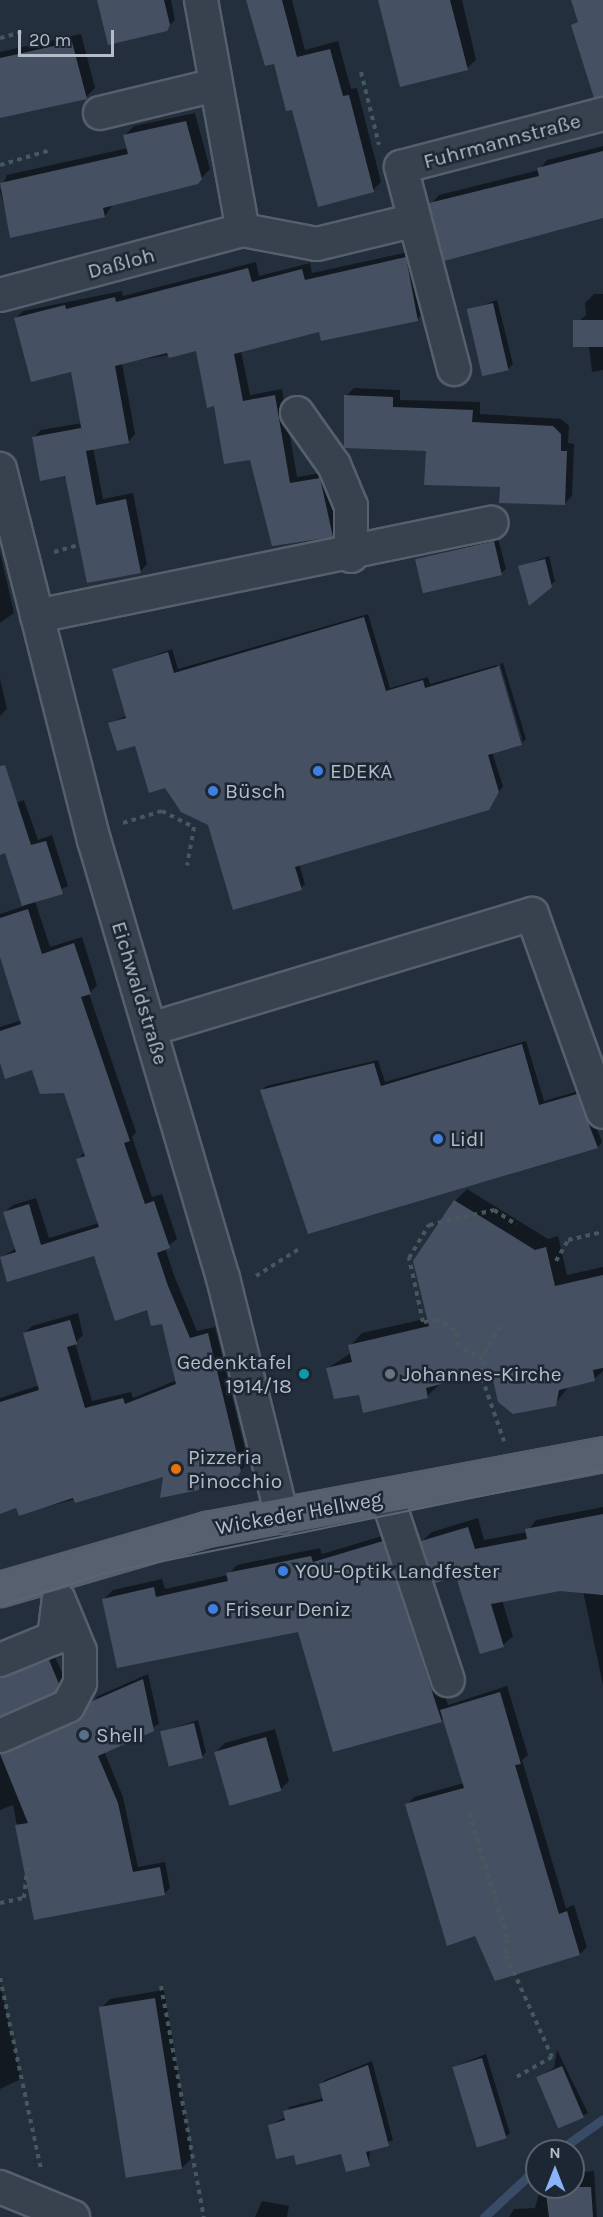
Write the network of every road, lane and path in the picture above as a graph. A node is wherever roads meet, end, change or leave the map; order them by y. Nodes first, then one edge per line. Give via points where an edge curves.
1 (201, 0) edge
2 (23, 32) dead end
3 (0, 38) edge
4 (361, 72) dead end
5 (216, 85) junction
6 (100, 113) dead end
7 (603, 114) edge
8 (51, 150) dead end
9 (390, 157) junction
10 (0, 165) edge
11 (399, 224) dead end
12 (243, 230) junction
13 (0, 295) edge
14 (454, 369) dead end
15 (297, 413) dead end
16 (2, 484) edge
17 (492, 523) dead end
18 (79, 545) dead end
19 (51, 552) dead end
20 (351, 556) junction
21 (37, 616) junction
22 (120, 824) dead end
23 (187, 865) dead end
24 (151, 1029) junction
25 (603, 1112) edge
26 (517, 1225) dead end
27 (603, 1232) edge
28 (299, 1249) dead end
29 (556, 1260) dead end
30 (252, 1277) dead end
31 (500, 1326) dead end
32 (483, 1359) junction
33 (505, 1443) dead end
34 (603, 1454) edge
35 (387, 1497) junction
36 (282, 1517) junction
37 (51, 1570) junction
38 (0, 1589) edge
39 (61, 1605) junction
40 (0, 1660) edge
41 (448, 1680) dead end
42 (0, 1736) edge
43 (469, 1813) dead end
44 (27, 1868) dead end
45 (0, 1903) edge
46 (0, 1978) edge
47 (161, 1986) dead end
48 (513, 2079) dead end
49 (43, 2179) dead end
50 (0, 2187) edge
51 (73, 2217) edge
52 (204, 2217) edge

1 - 5 street
2 - 3 path
4 - 9 path
5 - 6 street
5 - 12 street
7 - 9 street, Fuhrmannstraße
8 - 10 path
9 - 14 street
11 - 12 street, Daßloh via 317,244
12 - 13 street, Daßloh
15 - 20 street via 334,465 351,506
16 - 21 street, Eichwaldstraße
17 - 20 street
18 - 19 path
20 - 21 street
21 - 24 street, Eichwaldstraße via 94,840
22 - 23 path via 162,811 194,827
24 - 25 street via 532,914
24 - 36 street, Eichwaldstraße via 223,1278
26 - 32 path via 494,1210 429,1225 409,1258 423,1322 437,1320 455,1330 459,1346
27 - 29 path via 568,1240
28 - 30 path
31 - 32 path
32 - 33 path via 488,1407 501,1424
34 - 35 main road, Wickeder Hellweg
35 - 36 main road, Wickeder Hellweg
35 - 41 street
36 - 37 main road, Wickeder Hellweg via 145,1544
37 - 38 main road, Wickeder Hellweg
37 - 39 street
39 - 40 street via 54,1638
39 - 42 street via 80,1651 80,1683 68,1706
43 - 48 path via 508,1940 506,1955 552,2057
44 - 45 path via 24,1898
46 - 49 path
47 - 52 path
50 - 51 street

